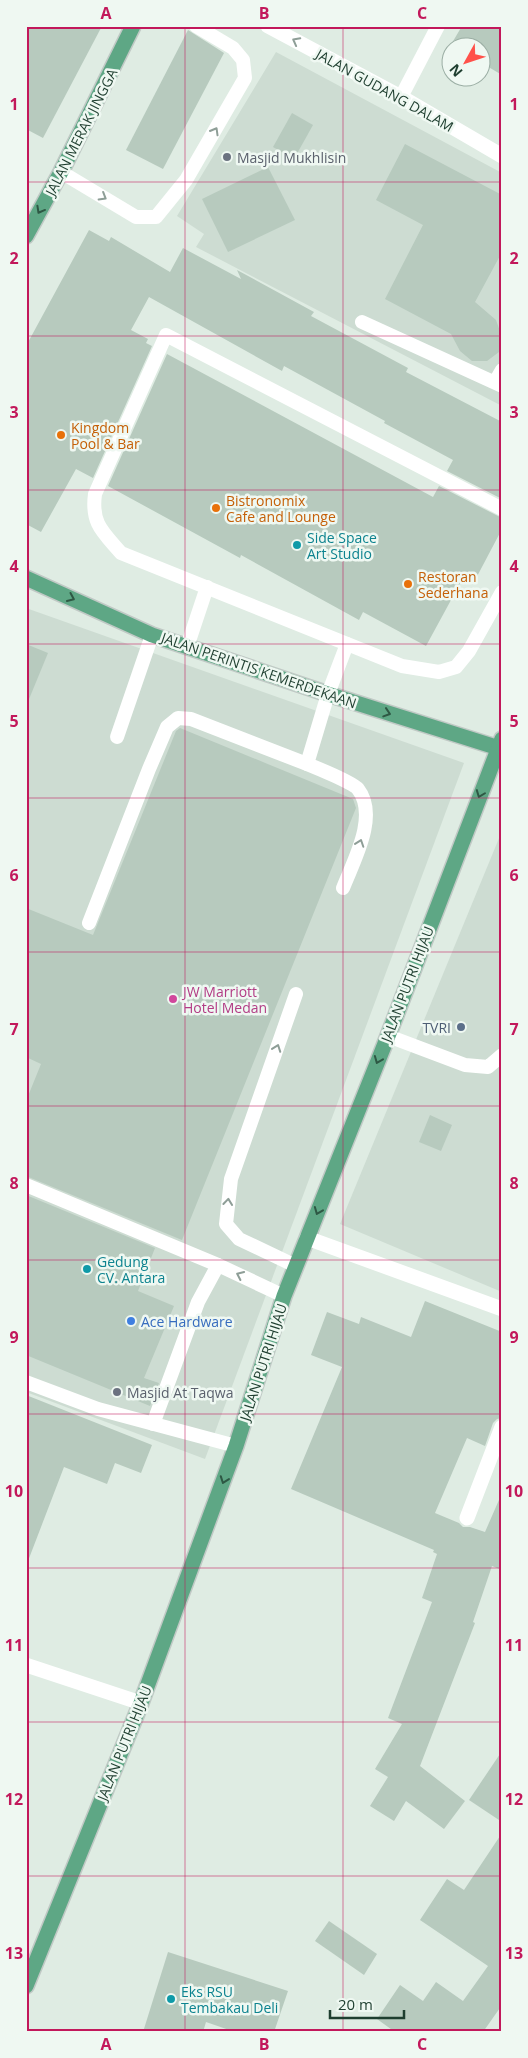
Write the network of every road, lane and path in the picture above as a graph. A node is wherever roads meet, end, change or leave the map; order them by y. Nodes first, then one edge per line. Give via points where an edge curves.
1 (133, 26) edge
2 (196, 26) edge
3 (268, 26) edge
4 (438, 26) edge
5 (400, 97) junction
6 (502, 156) edge
7 (62, 172) junction
8 (26, 236) edge
9 (362, 322) dead end
10 (499, 379) edge
11 (502, 509) edge
12 (26, 578) edge
13 (207, 587) junction
14 (502, 592) edge
15 (152, 634) junction
16 (347, 644) junction
17 (187, 646) junction
18 (328, 694) junction
19 (117, 737) dead end
20 (500, 746) edge
21 (307, 764) junction
22 (343, 888) dead end
23 (89, 923) dead end
24 (296, 994) dead end
25 (388, 1036) junction
26 (502, 1055) edge
27 (26, 1185) edge
28 (307, 1238) junction
29 (218, 1265) junction
30 (296, 1266) junction
31 (284, 1296) junction
32 (502, 1309) edge
33 (26, 1382) edge
34 (154, 1424) junction
35 (502, 1427) edge
36 (236, 1446) junction
37 (467, 1518) dead end
38 (26, 1665) edge
39 (141, 1703) junction
40 (26, 1986) edge

1 - 7 main road, JALAN MERAK JINGGA
7 -> 2 lane via 136,217 156,217 186,180 245,78 243,60 233,48
5 -> 3 street, JALAN GUDANG DALAM
4 - 5 lane
5 - 6 street, JALAN GUDANG DALAM
7 -> 8 main road, JALAN MERAK JINGGA
9 - 10 lane
11 - 13 lane via 166,335 95,494 93,509 99,528 121,552
12 -> 15 main road, JALAN PERINTIS KEMERDEKAAN
13 - 16 lane
13 - 17 lane
14 - 16 lane via 469,651 456,667 439,672 402,666
15 - 17 main road, JALAN PERINTIS KEMERDEKAAN
15 - 19 lane
16 - 18 lane
17 - 18 main road, JALAN PERINTIS KEMERDEKAAN
18 -> 20 main road, JALAN PERINTIS KEMERDEKAAN
18 - 21 lane
20 -> 25 main road, JALAN PUTRI HIJAU
22 -> 21 lane via 367,823 364,801 358,788
21 - 23 lane via 190,719 178,718 167,727
30 -> 24 lane via 239,1239 226,1224 231,1178
25 - 26 lane via 465,1065 488,1067
25 -> 28 main road, JALAN PUTRI HIJAU
27 - 29 lane
28 - 30 main road, JALAN PUTRI HIJAU
28 - 32 street
31 -> 29 lane
29 - 34 lane via 198,1302
30 - 31 main road, JALAN PUTRI HIJAU
31 - 36 main road, JALAN PUTRI HIJAU
33 - 34 lane via 98,1409
34 - 36 lane
35 - 37 street
36 -> 39 main road, JALAN PUTRI HIJAU
38 - 39 street
39 - 40 main road, JALAN PUTRI HIJAU

